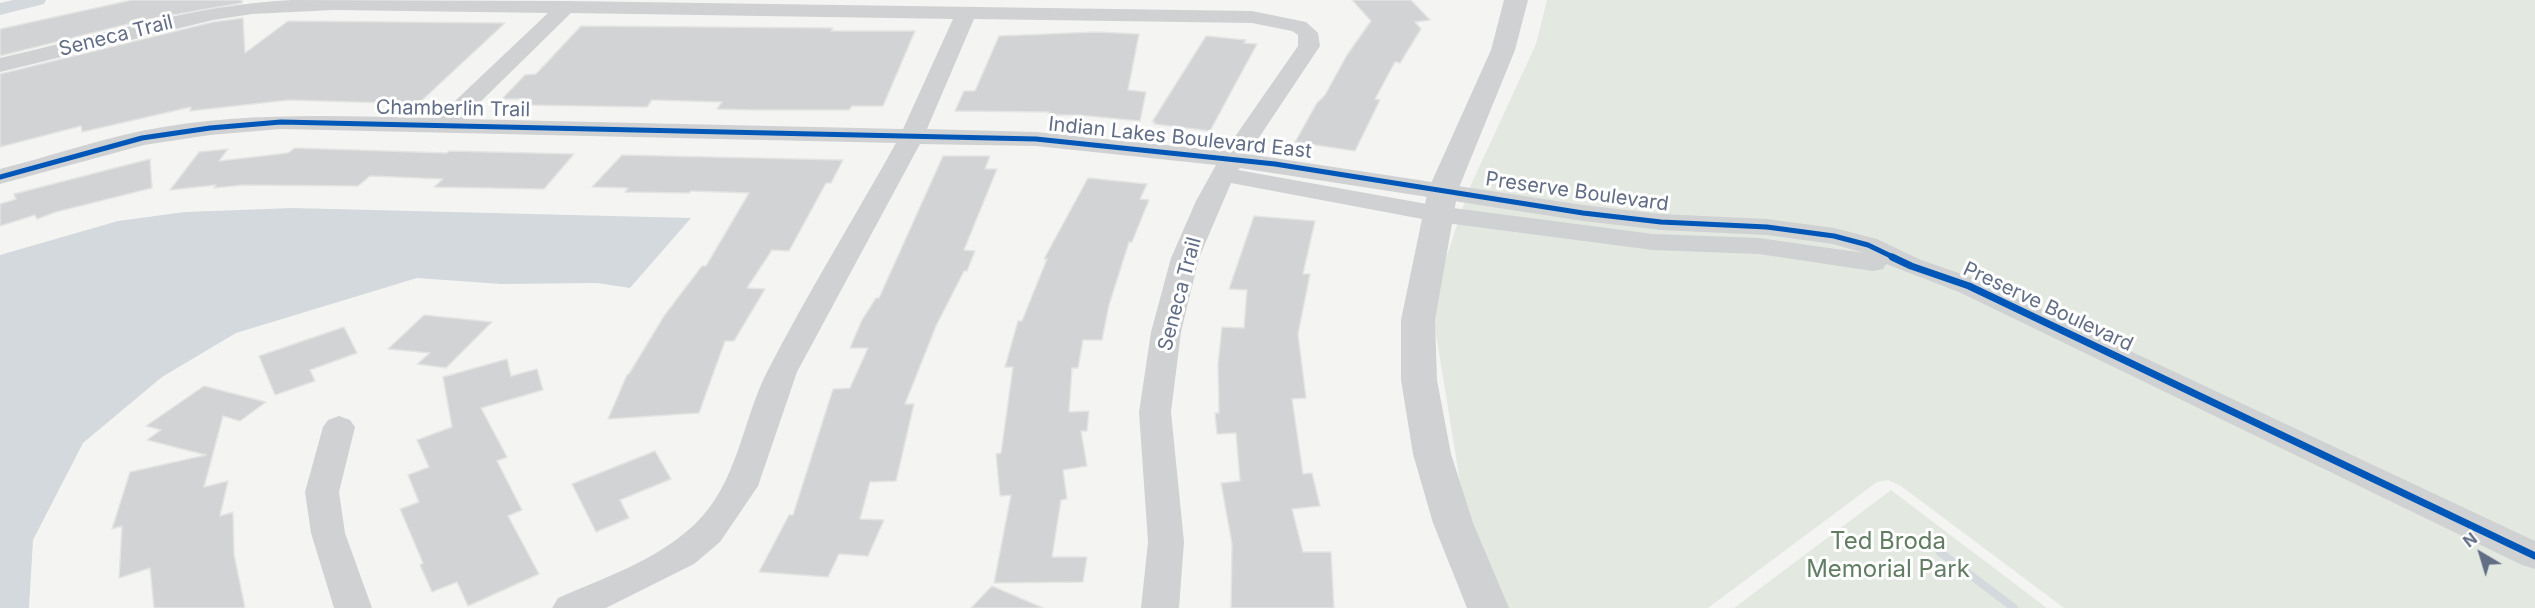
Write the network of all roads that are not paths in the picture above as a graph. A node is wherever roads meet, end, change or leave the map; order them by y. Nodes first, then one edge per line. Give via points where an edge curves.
1 (1516, 0) edge
2 (785, 5) edge
3 (566, 7) junction
4 (966, 13) junction
5 (0, 65) edge
6 (443, 126) junction
7 (912, 136) junction
8 (1227, 167) junction
9 (0, 177) edge
10 (1440, 202) junction
11 (339, 427) dead end
12 (2535, 556) edge
13 (353, 608) edge
14 (571, 608) edge
15 (1160, 608) edge
16 (1488, 608) edge

1 - 10 street via 1503,50
2 - 3 street, Seneca Trail
2 - 4 street, Seneca Trail
3 - 5 street, Seneca Trail via 334,4 252,8 170,22
3 - 6 street
4 - 7 street
4 - 8 street, Seneca Trail via 1252,17 1299,26 1308,33 1308,46
6 - 7 street, Chamberlin Trail
6 - 9 street, Chamberlin Trail via 281,122 210,128 142,138
7 - 8 street, Indian Lakes Boulevard East via 1036,139 1111,148 1146,161
7 - 14 street via 782,372 741,486 708,533 681,555
8 - 10 street, Indian Lakes Boulevard East
8 - 15 street, Seneca Trail via 1185,258 1166,332 1155,411 1166,542
10 - 12 street, Preserve Boulevard via 1653,242 1759,246 1911,266 1970,286
10 - 16 street via 1418,320 1419,380 1432,454
11 - 13 street via 322,492 328,533

